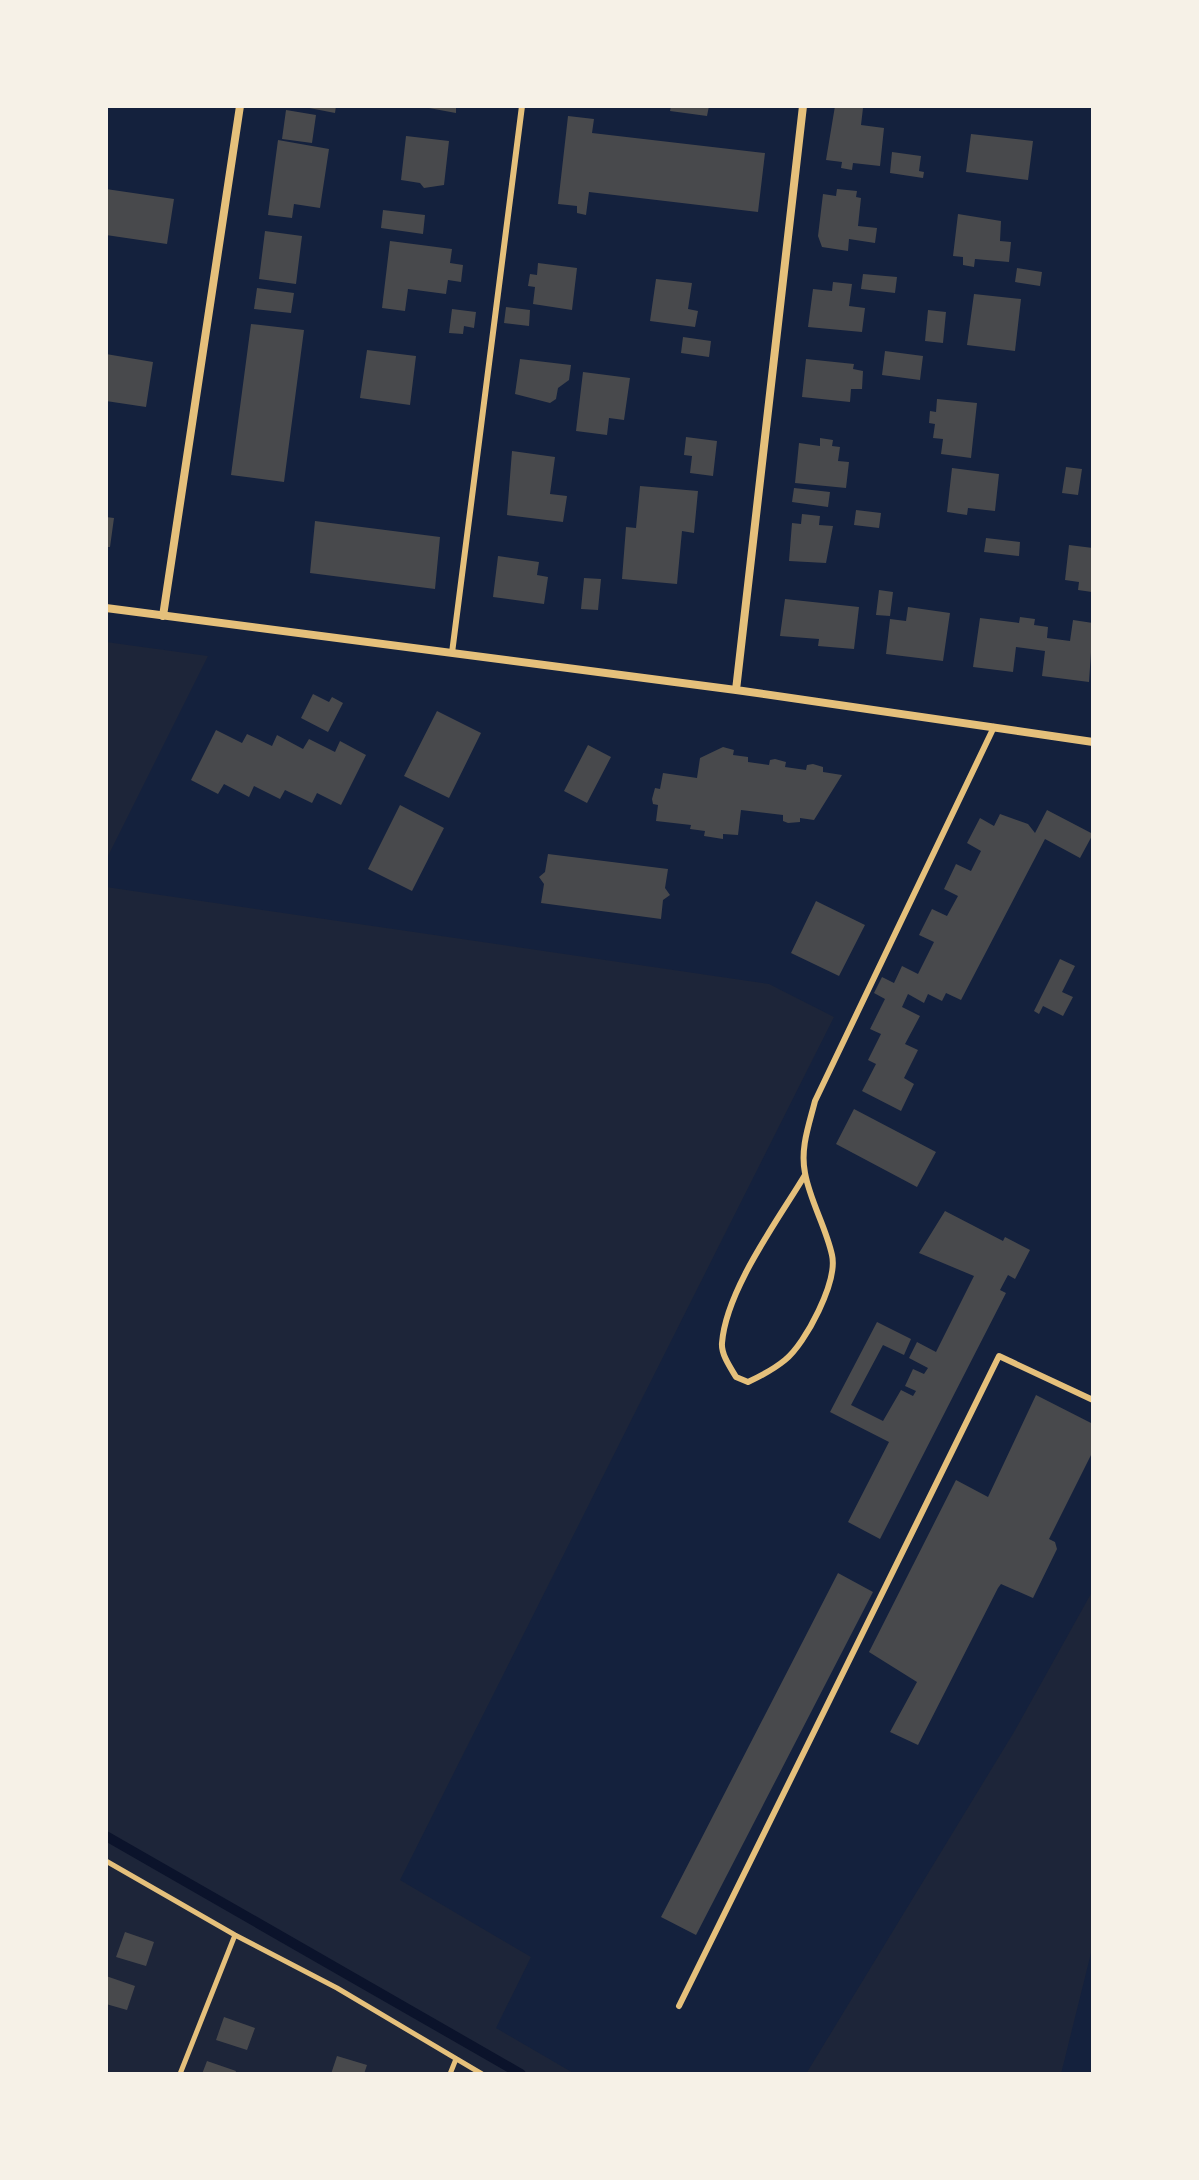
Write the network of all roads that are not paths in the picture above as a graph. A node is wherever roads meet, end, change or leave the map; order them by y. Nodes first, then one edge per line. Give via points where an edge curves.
1 (240, 106) edge
2 (522, 106) edge
3 (803, 106) edge
4 (106, 608) edge
5 (163, 616) junction
6 (452, 653) junction
7 (736, 690) junction
8 (994, 727) junction
9 (1093, 742) edge
10 (805, 1175) junction
11 (1093, 1400) edge
12 (679, 2006) dead end

1 - 5 street
2 - 6 lane
3 - 7 street
4 - 5 street
5 - 6 street
6 - 7 street
7 - 8 street
8 - 9 street
8 - 10 lane via 815,1101 803,1147
10 - 10 lane via 833,1260 827,1290 796,1348 748,1382 736,1377 721,1346 726,1324 743,1282
11 - 12 lane via 999,1356

